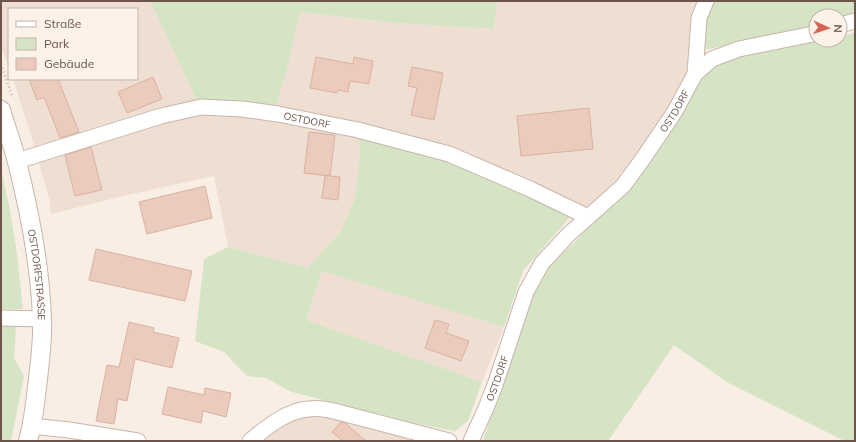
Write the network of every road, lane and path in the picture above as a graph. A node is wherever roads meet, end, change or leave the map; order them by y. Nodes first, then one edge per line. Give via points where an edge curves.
1 (706, 1) edge
2 (808, 35) edge
3 (695, 74) junction
4 (1, 110) edge
5 (17, 161) junction
6 (588, 217) junction
7 (1, 318) edge
8 (42, 319) junction
9 (30, 433) edge
10 (138, 441) edge
11 (250, 441) edge
12 (449, 441) edge
13 (471, 441) edge

1 - 3 street, OSTDORF via 699,18
2 - 3 street, OSTDORF via 739,49 712,59
3 - 6 street, OSTDORF via 674,113 623,186
4 - 5 street, OSTDORFSTRASSE
5 - 6 street, OSTDORF via 161,116 201,107 242,109 358,130 449,154
5 - 8 street, OSTDORFSTRASSE via 38,264
6 - 13 street, OSTDORF via 542,263 526,292 495,385
7 - 8 street
8 - 9 street, OSTDORFSTRASSE via 42,353
9 - 10 street via 69,430
11 - 12 street via 289,414 320,408

